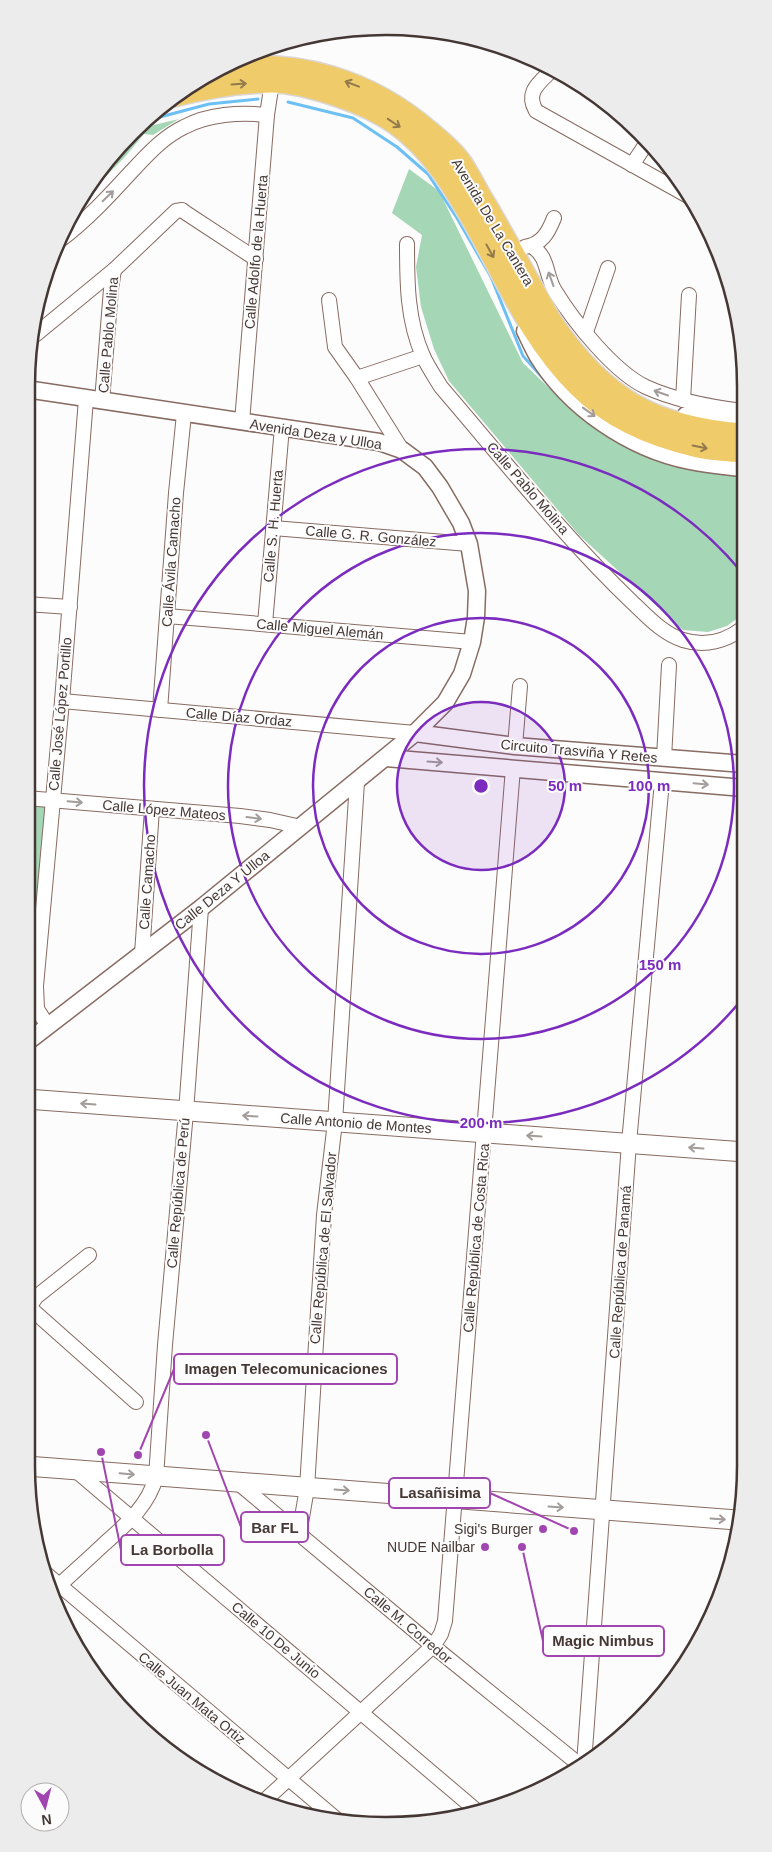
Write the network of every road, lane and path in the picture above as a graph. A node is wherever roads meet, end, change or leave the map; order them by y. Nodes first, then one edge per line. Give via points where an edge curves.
1 (242, 66) edge
2 (548, 75) edge
3 (272, 82) junction
4 (195, 92) edge
5 (267, 115) junction
6 (432, 145) junction
7 (643, 148) edge
8 (632, 165) junction
9 (677, 190) edge
10 (554, 218) dead end
11 (72, 230) edge
12 (407, 244) dead end
13 (521, 248) junction
14 (256, 259) junction
15 (608, 268) dead end
16 (114, 270) junction
17 (509, 284) junction
18 (689, 295) dead end
19 (329, 300) dead end
20 (543, 307) junction
21 (40, 331) edge
22 (586, 332) junction
23 (423, 356) junction
24 (357, 378) junction
25 (35, 390) edge
26 (94, 400) junction
27 (683, 400) junction
28 (737, 410) edge
29 (184, 414) junction
30 (242, 422) junction
31 (737, 423) edge
32 (282, 427) junction
33 (737, 434) edge
34 (402, 450) junction
35 (737, 451) edge
36 (737, 467) edge
37 (273, 528) junction
38 (469, 544) junction
39 (35, 605) edge
40 (70, 607) junction
41 (167, 616) junction
42 (265, 624) junction
43 (737, 633) edge
44 (472, 642) junction
45 (668, 665) dead end
46 (520, 686) dead end
47 (62, 702) junction
48 (160, 710) junction
49 (415, 733) junction
50 (515, 746) junction
51 (386, 758) junction
52 (664, 758) junction
53 (737, 763) edge
54 (513, 768) junction
55 (662, 781) junction
56 (358, 782) junction
57 (737, 787) edge
58 (35, 799) edge
59 (53, 800) junction
60 (152, 810) junction
61 (301, 826) junction
62 (201, 908) junction
63 (142, 954) junction
64 (48, 1026) junction
65 (35, 1036) edge
66 (35, 1100) edge
67 (186, 1112) junction
68 (334, 1122) junction
69 (485, 1132) junction
70 (629, 1143) junction
71 (737, 1151) edge
72 (88, 1255) dead end
73 (35, 1298) edge
74 (35, 1316) edge
75 (136, 1402) dead end
76 (35, 1467) edge
77 (75, 1470) junction
78 (156, 1477) junction
79 (237, 1482) junction
80 (307, 1488) junction
81 (456, 1499) junction
82 (602, 1510) junction
83 (132, 1518) junction
84 (733, 1520) edge
85 (299, 1535) junction
86 (57, 1587) edge
87 (59, 1592) edge
88 (432, 1646) junction
89 (361, 1711) junction
90 (584, 1756) edge
91 (577, 1760) edge
92 (288, 1778) junction
93 (269, 1796) edge
94 (471, 1806) edge
95 (329, 1812) edge

6 -> 1 main road, Avenida De La Cantera via 402,109 343,80 275,66
2 - 8 street via 534,90 532,100 536,111
4 -> 3 main road, Avenida De La Cantera via 232,84
3 - 5 street, Calle Adolfo de la Huerta
3 -> 6 main road, Avenida De La Cantera via 316,89 365,106 412,137
11 -> 5 street via 161,142 183,127 230,115
5 - 14 street, Calle Adolfo de la Huerta
6 - 13 main road, Avenida De La Cantera via 461,163
6 -> 17 main road, Avenida De La Cantera
7 - 8 street
8 - 9 street
10 - 13 street via 548,233 536,244
12 - 23 street, Calle Pablo Molina via 407,288 412,323
13 - 20 main road, Avenida De La Cantera
22 -> 13 street via 555,291 541,253
14 - 16 street via 179,210
14 - 30 street, Calle Adolfo de la Huerta
15 - 22 street
16 - 21 street
16 - 26 street, Calle Pablo Molina
17 -> 35 main road, Avenida De La Cantera via 550,356 593,400 626,422 658,436 699,447
17 -> 36 street, Avenida De La Cantera via 522,325 538,356 557,382 581,406 636,443 688,461
18 - 27 street
19 - 24 street via 335,347
20 - 31 street, Avenida De La Cantera via 605,372 640,396 679,413
20 - 33 main road, Avenida De La Cantera via 568,346 617,394 646,412 678,424
27 -> 22 street via 645,387 629,376 612,364
23 - 24 street
23 - 43 street, Calle Pablo Molina via 441,387 581,550 660,627 681,640 697,644 714,642
24 - 34 street
25 - 26 street, Avenida Deza y Ulloa
26 - 29 street, Avenida Deza y Ulloa
26 - 40 street, Calle José López Portillo
27 - 28 street
29 - 30 street, Avenida Deza y Ulloa
29 - 41 street, Calle Ávila Camacho
30 - 32 street, Avenida Deza y Ulloa
32 - 34 street, Avenida Deza y Ulloa via 379,442
32 - 37 street, Calle S. H. Huerta
34 - 38 street, Avenida Deza y Ulloa via 425,467 440,487
37 - 38 street, Calle G. R. González
37 - 42 street, Calle S. H. Huerta
38 - 44 street, Avenida Deza y Ulloa via 477,591
39 - 40 street
40 - 47 street, Calle José López Portillo
41 - 42 street, Calle Miguel Alemán
41 - 48 street, Calle Ávila Camacho
42 - 44 street, Calle Miguel Alemán
44 - 49 street, Avenida Deza y Ulloa via 462,674 446,702
45 - 52 street
46 - 50 street
47 - 48 street, Calle Díaz Ordaz
47 - 59 street, Calle José López Portillo
48 - 49 street, Calle Díaz Ordaz
49 - 50 street, Circuito Trasviña Y Retes
49 - 51 street, Calle Deza Y Ulloa
50 - 52 street, Circuito Trasviña Y Retes
51 -> 54 street, Circuito Trasviña Y Retes
51 - 56 street, Calle Deza Y Ulloa
52 - 53 street, Circuito Trasviña Y Retes
54 - 55 street, Circuito Trasviña Y Retes
54 - 69 street, Calle República de Costa Rica
55 -> 57 street, Circuito Trasviña Y Retes
55 - 70 street, Calle República de Panamá
56 - 61 street, Calle Deza Y Ulloa
56 - 68 street, Calle República de El Salvador
58 - 59 street, Calle López Mateos
59 -> 60 street, Calle López Mateos
59 - 64 street, Calle José López Portillo via 35,1001
60 -> 61 street, Calle López Mateos via 240,816
60 - 63 street, Calle Camacho
61 - 62 street, Calle Deza Y Ulloa
62 - 63 street, Calle Deza Y Ulloa
62 - 67 street, Calle República de Perú
63 - 64 street, Calle Deza Y Ulloa
64 - 65 street, Calle Deza Y Ulloa
67 -> 66 main road, Calle Antonio de Montes
68 -> 67 main road, Calle Antonio de Montes
67 - 78 street, Calle República de Perú
68 - 69 main road, Calle Antonio de Montes
68 - 80 street, Calle República de El Salvador
70 -> 69 main road, Calle Antonio de Montes
69 - 81 street, Calle República de Costa Rica
71 -> 70 main road, Calle Antonio de Montes
70 - 82 street, Calle República de Panamá
72 - 73 street
74 - 75 street
76 - 77 main road
77 -> 78 main road
77 - 83 street, Calle 10 De Junio
78 - 79 main road
78 - 83 street, Calle República de Perú via 145,1502
79 - 80 main road
79 - 85 street, Calle M. Corredor
80 -> 81 main road
80 - 85 street, Calle República de El Salvador
81 -> 82 main road
81 - 88 street, Calle República de Costa Rica via 445,1621
82 -> 84 main road
82 - 90 street, Calle República de Panamá
83 - 86 street, Calle República de Perú
83 - 89 street, Calle 10 De Junio
85 - 88 street, Calle M. Corredor
87 - 92 street, Calle Juan Mata Ortiz
88 - 89 street
88 - 91 street, Calle M. Corredor
89 - 92 street
89 - 94 street, Calle 10 De Junio
92 - 93 street
92 - 95 street, Calle Juan Mata Ortiz

